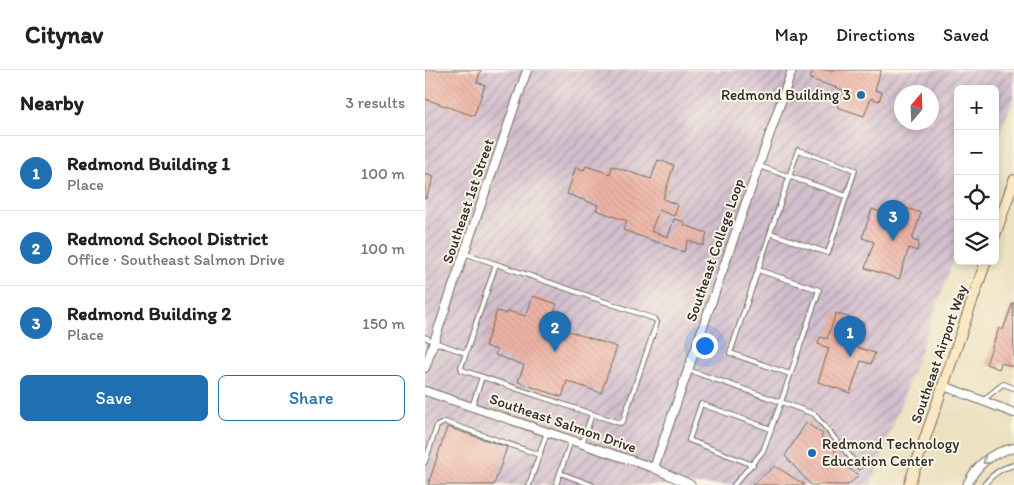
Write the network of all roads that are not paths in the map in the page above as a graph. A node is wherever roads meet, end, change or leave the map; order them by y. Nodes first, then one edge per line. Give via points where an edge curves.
1 (527, 70) edge
2 (792, 70) edge
3 (759, 166) junction
4 (789, 176) junction
5 (1014, 180) edge
6 (847, 196) junction
7 (999, 223) edge
8 (770, 232) junction
9 (464, 253) junction
10 (496, 264) junction
11 (986, 265) edge
12 (758, 270) junction
13 (425, 337) edge
14 (434, 342) junction
15 (466, 353) junction
16 (425, 368) edge
17 (688, 370) junction
18 (790, 374) junction
19 (482, 376) junction
20 (944, 386) junction
21 (1014, 388) edge
22 (425, 391) edge
23 (781, 402) junction
24 (985, 402) junction
25 (472, 407) junction
26 (593, 414) junction
27 (1014, 414) edge
28 (771, 429) junction
29 (547, 432) junction
30 (571, 440) junction
31 (582, 444) junction
32 (1014, 448) edge
33 (540, 454) junction
34 (425, 462) edge
35 (753, 464) junction
36 (1014, 465) edge
37 (859, 467) dead end
38 (654, 468) junction
39 (560, 473) junction
40 (529, 485) edge
41 (556, 485) edge
42 (592, 485) edge
43 (691, 485) edge
44 (734, 485) edge
45 (909, 485) edge
46 (967, 485) edge
47 (985, 485) edge

1 - 9 street, Southeast 1st Street
2 - 3 street, Southeast College Loop
3 - 4 lane
3 - 17 street, Southeast College Loop
4 - 6 lane
4 - 6 lane via 798,150 855,170
4 - 8 lane
5 - 7 main road
6 - 8 lane via 827,252
8 - 12 lane
9 - 10 lane
9 - 14 street, Southeast 1st Street
10 - 15 lane
10 - 26 lane via 657,322 623,421 619,423
11 - 20 main road, Southeast Airport Way
12 - 18 lane via 729,353
12 - 18 lane via 819,290
13 - 14 lane
14 - 15 lane
14 - 16 street, Southeast 1st Street
15 - 19 lane via 462,370
17 - 23 lane
17 - 38 street, Southeast College Loop
18 - 23 lane
19 - 25 lane
19 - 26 lane
20 - 24 street
20 - 45 main road, Southeast Airport Way
21 - 24 lane via 1003,384
22 - 25 street, Southeast Salmon Drive
23 - 28 lane
23 - 37 lane via 814,414
24 - 27 street
25 - 29 street, Southeast Salmon Drive
26 - 31 lane
28 - 35 lane via 763,451
28 - 35 lane via 701,404 689,440
29 - 30 street, Southeast Salmon Drive
29 - 33 lane
30 - 31 street, Southeast Salmon Drive
30 - 39 lane
31 - 38 street, Southeast Salmon Drive
32 -> 46 street via 985,461
33 - 34 lane via 445,422 437,426
33 - 40 lane
35 - 44 lane
36 - 47 lane via 996,472
38 - 43 street, Southeast Salmon Drive
39 - 41 lane
39 - 42 lane

